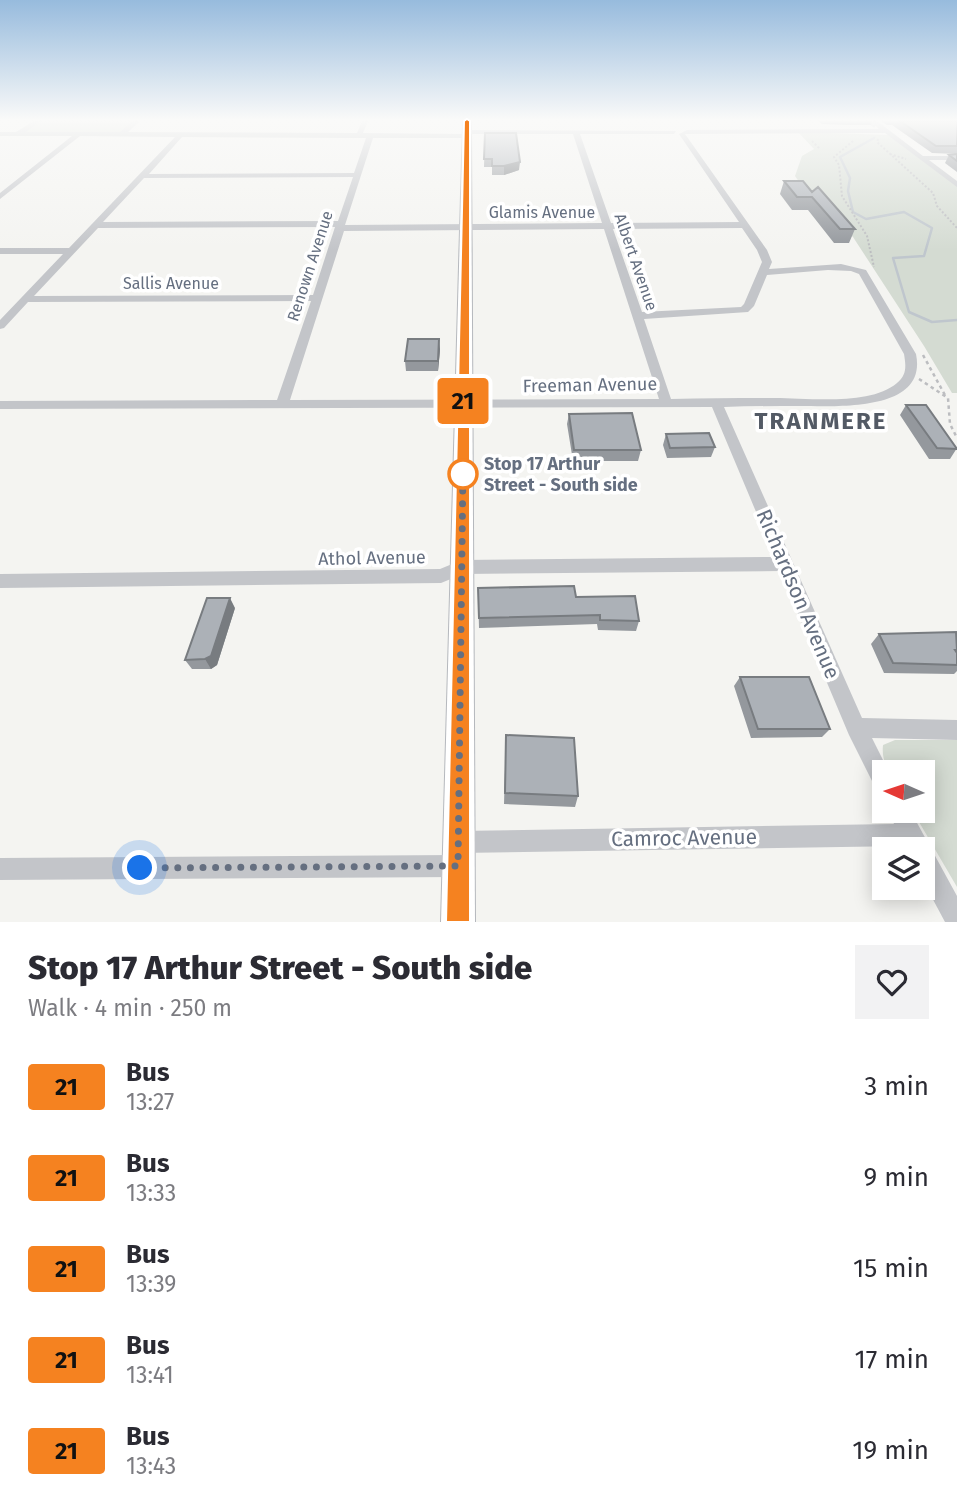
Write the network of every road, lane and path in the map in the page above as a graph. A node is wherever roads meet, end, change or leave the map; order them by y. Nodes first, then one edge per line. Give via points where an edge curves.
1 (41, 164) edge
2 (153, 164) edge
3 (359, 164) edge
4 (467, 164) edge
5 (587, 164) edge
6 (702, 164) edge
7 (839, 164) edge
8 (901, 164) edge
9 (928, 164) edge
10 (356, 175) junction
11 (142, 176) junction
12 (957, 185) edge
13 (0, 197) edge
14 (95, 225) junction
15 (745, 225) junction
16 (340, 226) junction
17 (467, 226) junction
18 (607, 226) junction
19 (957, 228) edge
20 (0, 251) edge
21 (71, 251) junction
22 (874, 269) dead end
23 (763, 272) junction
24 (317, 298) junction
25 (26, 299) junction
26 (637, 316) junction
27 (0, 327) edge
28 (919, 349) dead end
29 (911, 374) junction
30 (946, 397) junction
31 (666, 401) junction
32 (716, 402) junction
33 (463, 404) junction
34 (0, 405) edge
35 (282, 405) junction
36 (957, 438) edge
37 (785, 564) junction
38 (462, 566) junction
39 (0, 581) edge
40 (856, 728) junction
41 (957, 730) edge
42 (872, 761) edge
43 (458, 842) junction
44 (872, 842) edge
45 (458, 866) junction
46 (0, 869) edge
47 (935, 879) edge
48 (957, 920) edge
49 (458, 922) edge

1 - 13 street
2 - 11 street
3 - 10 street, Renown Avenue
4 - 17 street
5 - 18 street, Albert Avenue
6 - 15 street
7 - 22 path via 844,204 866,234
8 - 19 path via 933,193 937,206
9 - 12 street
10 - 11 street
10 - 16 street, Renown Avenue
11 - 14 street
14 - 16 street, Glamis Avenue
14 - 21 street
15 - 18 street, Glamis Avenue
15 - 23 street via 766,257
16 - 17 street, Glamis Avenue
16 - 24 street, Renown Avenue
17 - 18 street, Glamis Avenue
17 - 33 street
18 - 26 street, Albert Avenue
20 - 21 street
21 - 25 street
23 - 26 street via 744,310
23 - 29 street via 843,266 863,272 911,354
24 - 25 street, Sallis Avenue
24 - 35 street, Renown Avenue
25 - 27 street
26 - 31 street, Albert Avenue
28 - 30 path
29 - 30 path
29 - 32 street, Freeman Avenue via 890,395 869,400
30 - 36 path
31 - 32 street, Freeman Avenue
31 - 33 street, Freeman Avenue
32 - 37 street, Richardson Avenue
33 - 35 street, Freeman Avenue
33 - 38 street
34 - 35 street, Freeman Avenue
37 - 38 street, Athol Avenue
37 - 40 street, Richardson Avenue
38 - 39 street, Athol Avenue via 441,576
38 - 43 street
40 - 41 street
40 - 42 street, Richardson Avenue
43 - 44 street, Camroc Avenue
43 - 45 street
45 - 46 street
45 - 49 street
47 - 48 street

